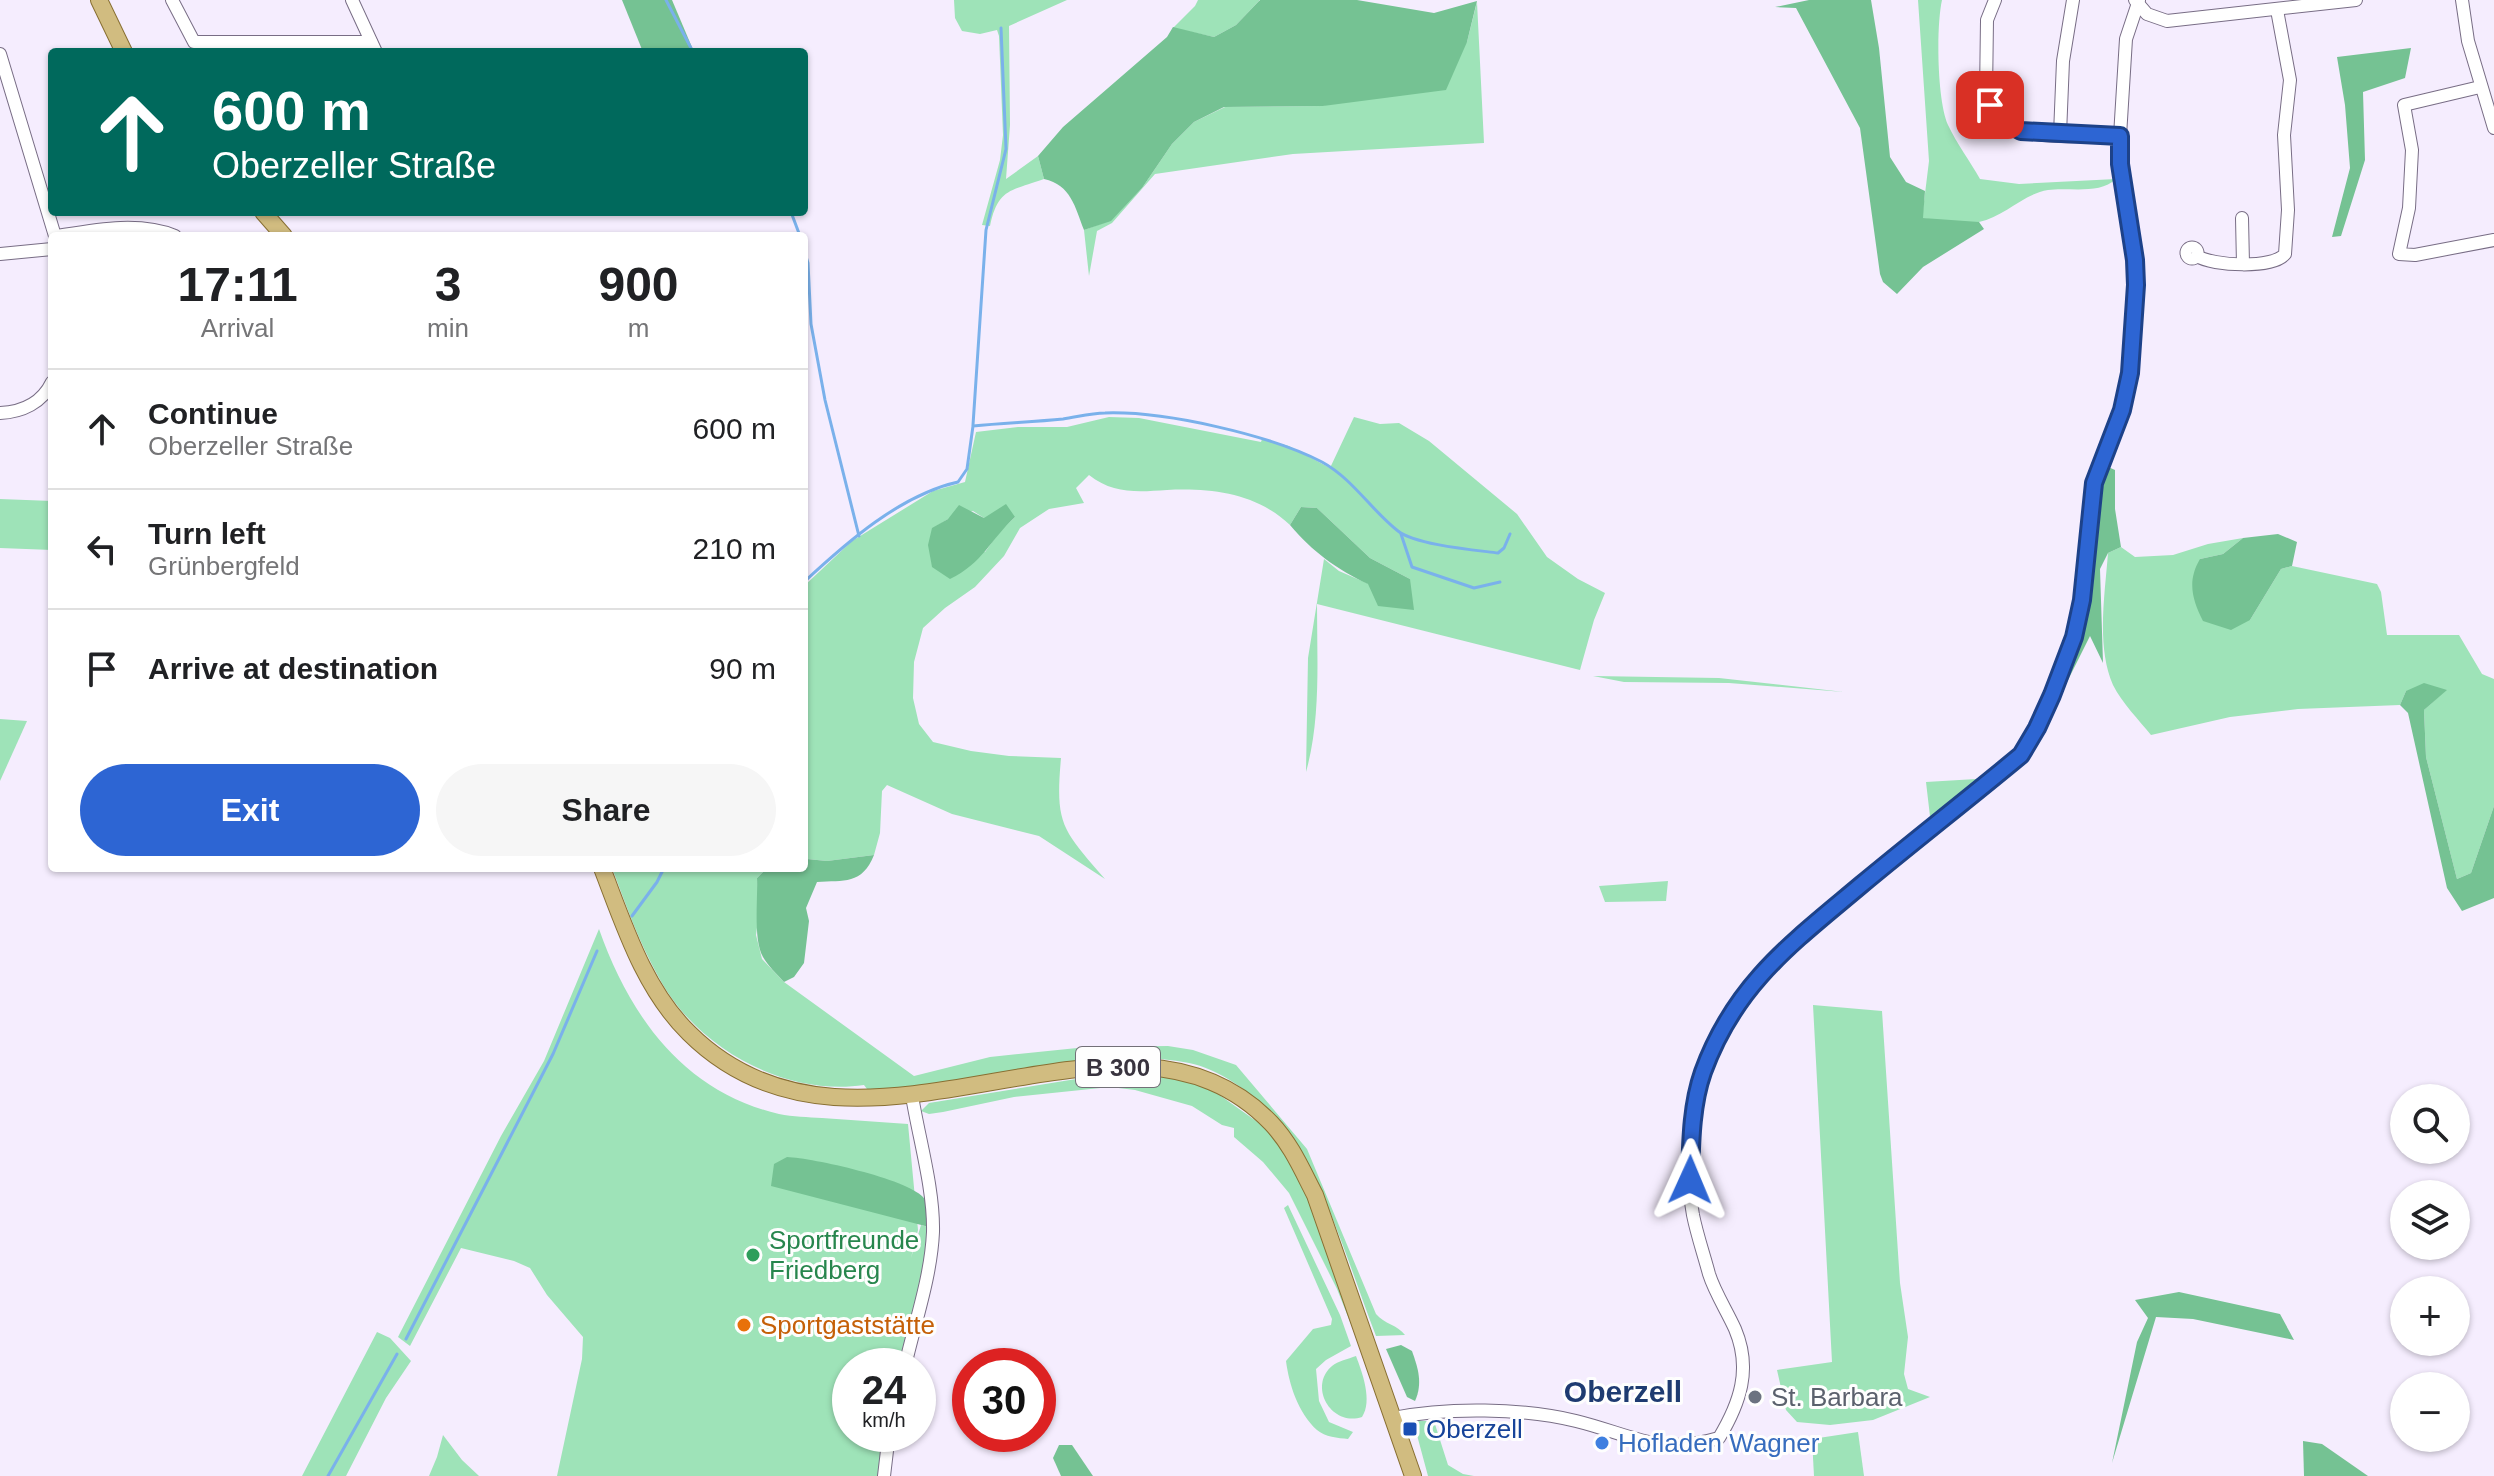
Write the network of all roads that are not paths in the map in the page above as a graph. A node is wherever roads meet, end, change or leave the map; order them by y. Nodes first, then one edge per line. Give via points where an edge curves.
1 (99, 0) edge
2 (172, 0) edge
3 (352, 0) edge
4 (1995, 0) edge
5 (2073, 0) edge
6 (2356, 0) edge
7 (2462, 0) edge
8 (2137, 1) edge
9 (2277, 10) junction
10 (373, 47) edge
11 (122, 48) edge
12 (0, 54) edge
13 (2480, 87) junction
14 (2494, 128) edge
15 (2060, 134) junction
16 (2120, 136) junction
17 (48, 210) edge
18 (266, 216) edge
19 (2242, 218) dead end
20 (81, 232) edge
21 (154, 232) edge
22 (280, 232) edge
23 (2494, 240) edge
24 (48, 249) edge
25 (0, 254) edge
26 (2197, 256) dead end
27 (2243, 264) junction
28 (48, 391) edge
29 (0, 413) edge
30 (604, 872) edge
31 (912, 1096) junction
32 (909, 1348) edge
33 (1393, 1418) junction
34 (887, 1452) edge
35 (884, 1476) edge
36 (1413, 1476) edge

1 - 11 main road
2 - 10 street via 194,42
3 - 10 street
4 - 15 street via 1987,20 1990,105 2011,127
5 - 15 street via 2063,61
6 - 9 street
7 - 13 street
8 - 9 street via 2147,14 2167,21
8 - 16 street via 2126,39
9 - 27 street via 2290,80 2284,135 2287,242 2282,258
12 - 17 street
13 - 14 street
13 - 23 street via 2404,105 2412,150 2409,208 2399,254
15 - 16 street
16 - 33 street via 2136,285 2130,373 2094,483 2074,637 2037,728 2021,755 1784,949 1741,998 1702,1076 1691,1141 1693,1215 1743,1362 1739,1401 1719,1438 1660,1446 1535,1414 1426,1412
18 - 22 main road
19 - 27 street
20 - 21 street
24 - 25 street
26 - 27 street via 2206,262
28 - 29 street via 18,412
30 - 31 main road, B 300 via 654,987 688,1032 725,1062 789,1091 840,1098
31 - 32 street via 932,1219 931,1252
31 - 33 main road, B 300 via 1040,1075 1146,1066 1198,1077 1242,1098 1295,1155 1315,1195
33 - 36 main road, B 300
34 - 35 street

